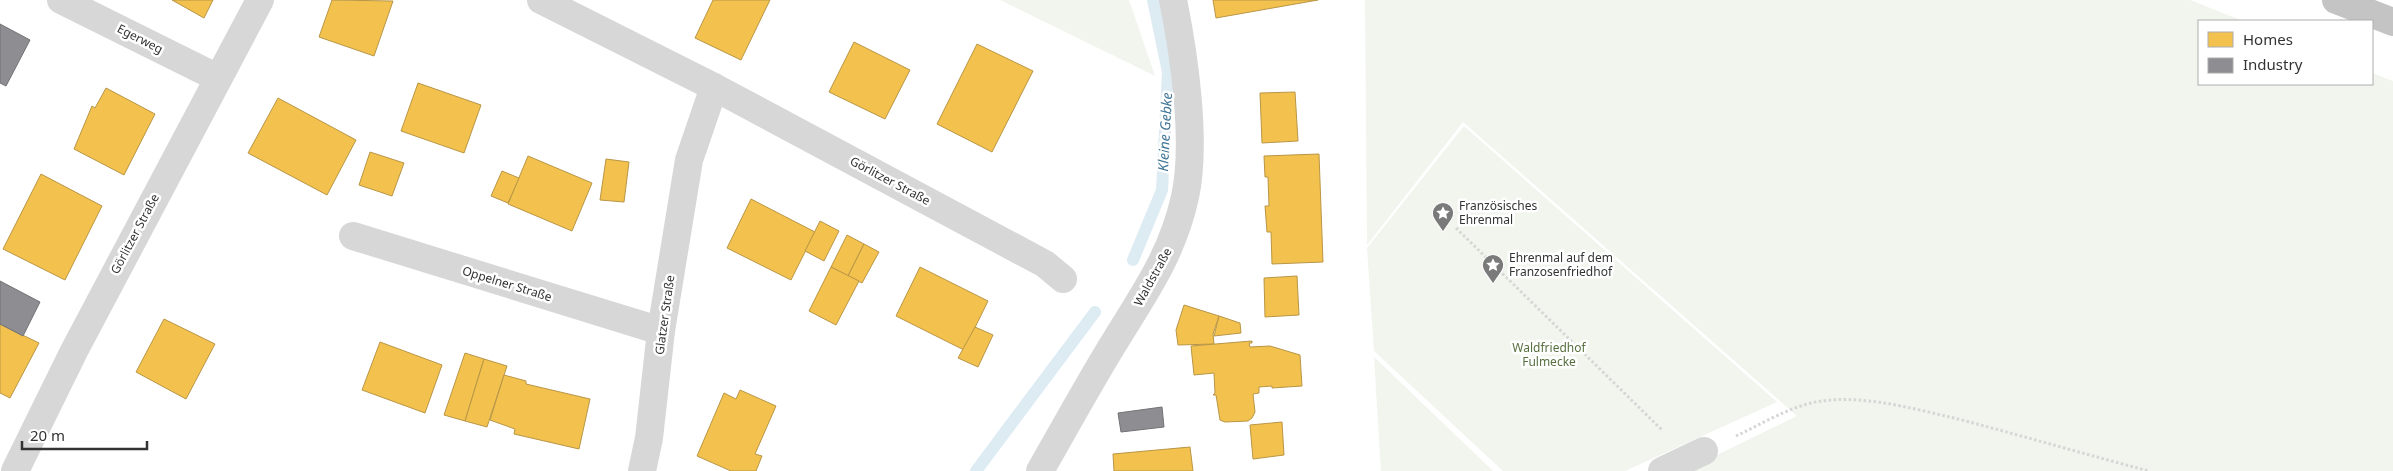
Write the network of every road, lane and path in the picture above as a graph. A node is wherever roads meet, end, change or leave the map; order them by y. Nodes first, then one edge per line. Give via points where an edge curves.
1 (61, 0) edge
2 (260, 0) edge
3 (540, 0) edge
4 (1173, 0) edge
5 (2336, 0) edge
6 (2393, 22) edge
7 (218, 78) junction
8 (714, 87) junction
9 (1456, 228) dead end
10 (353, 236) dead end
11 (1063, 279) dead end
12 (661, 332) junction
13 (1697, 454) junction
14 (14, 471) edge
15 (642, 471) edge
16 (1040, 471) edge
17 (1662, 471) edge
18 (2149, 471) edge

1 - 7 street, Egerweg
2 - 7 street, Görlitzer Straße
3 - 8 street, Görlitzer Straße
4 - 16 street, Waldstraße via 1185,75 1188,127 1186,194 1179,220 1170,250
5 - 6 highway
7 - 14 street, Görlitzer Straße
8 - 11 street, Görlitzer Straße via 1045,264
8 - 12 street, Glatzer Straße via 689,160
9 - 13 path
10 - 12 street, Oppelner Straße
12 - 15 street, Glatzer Straße
13 - 17 street
13 - 18 path via 1792,408 1830,400 1860,400 1950,417

